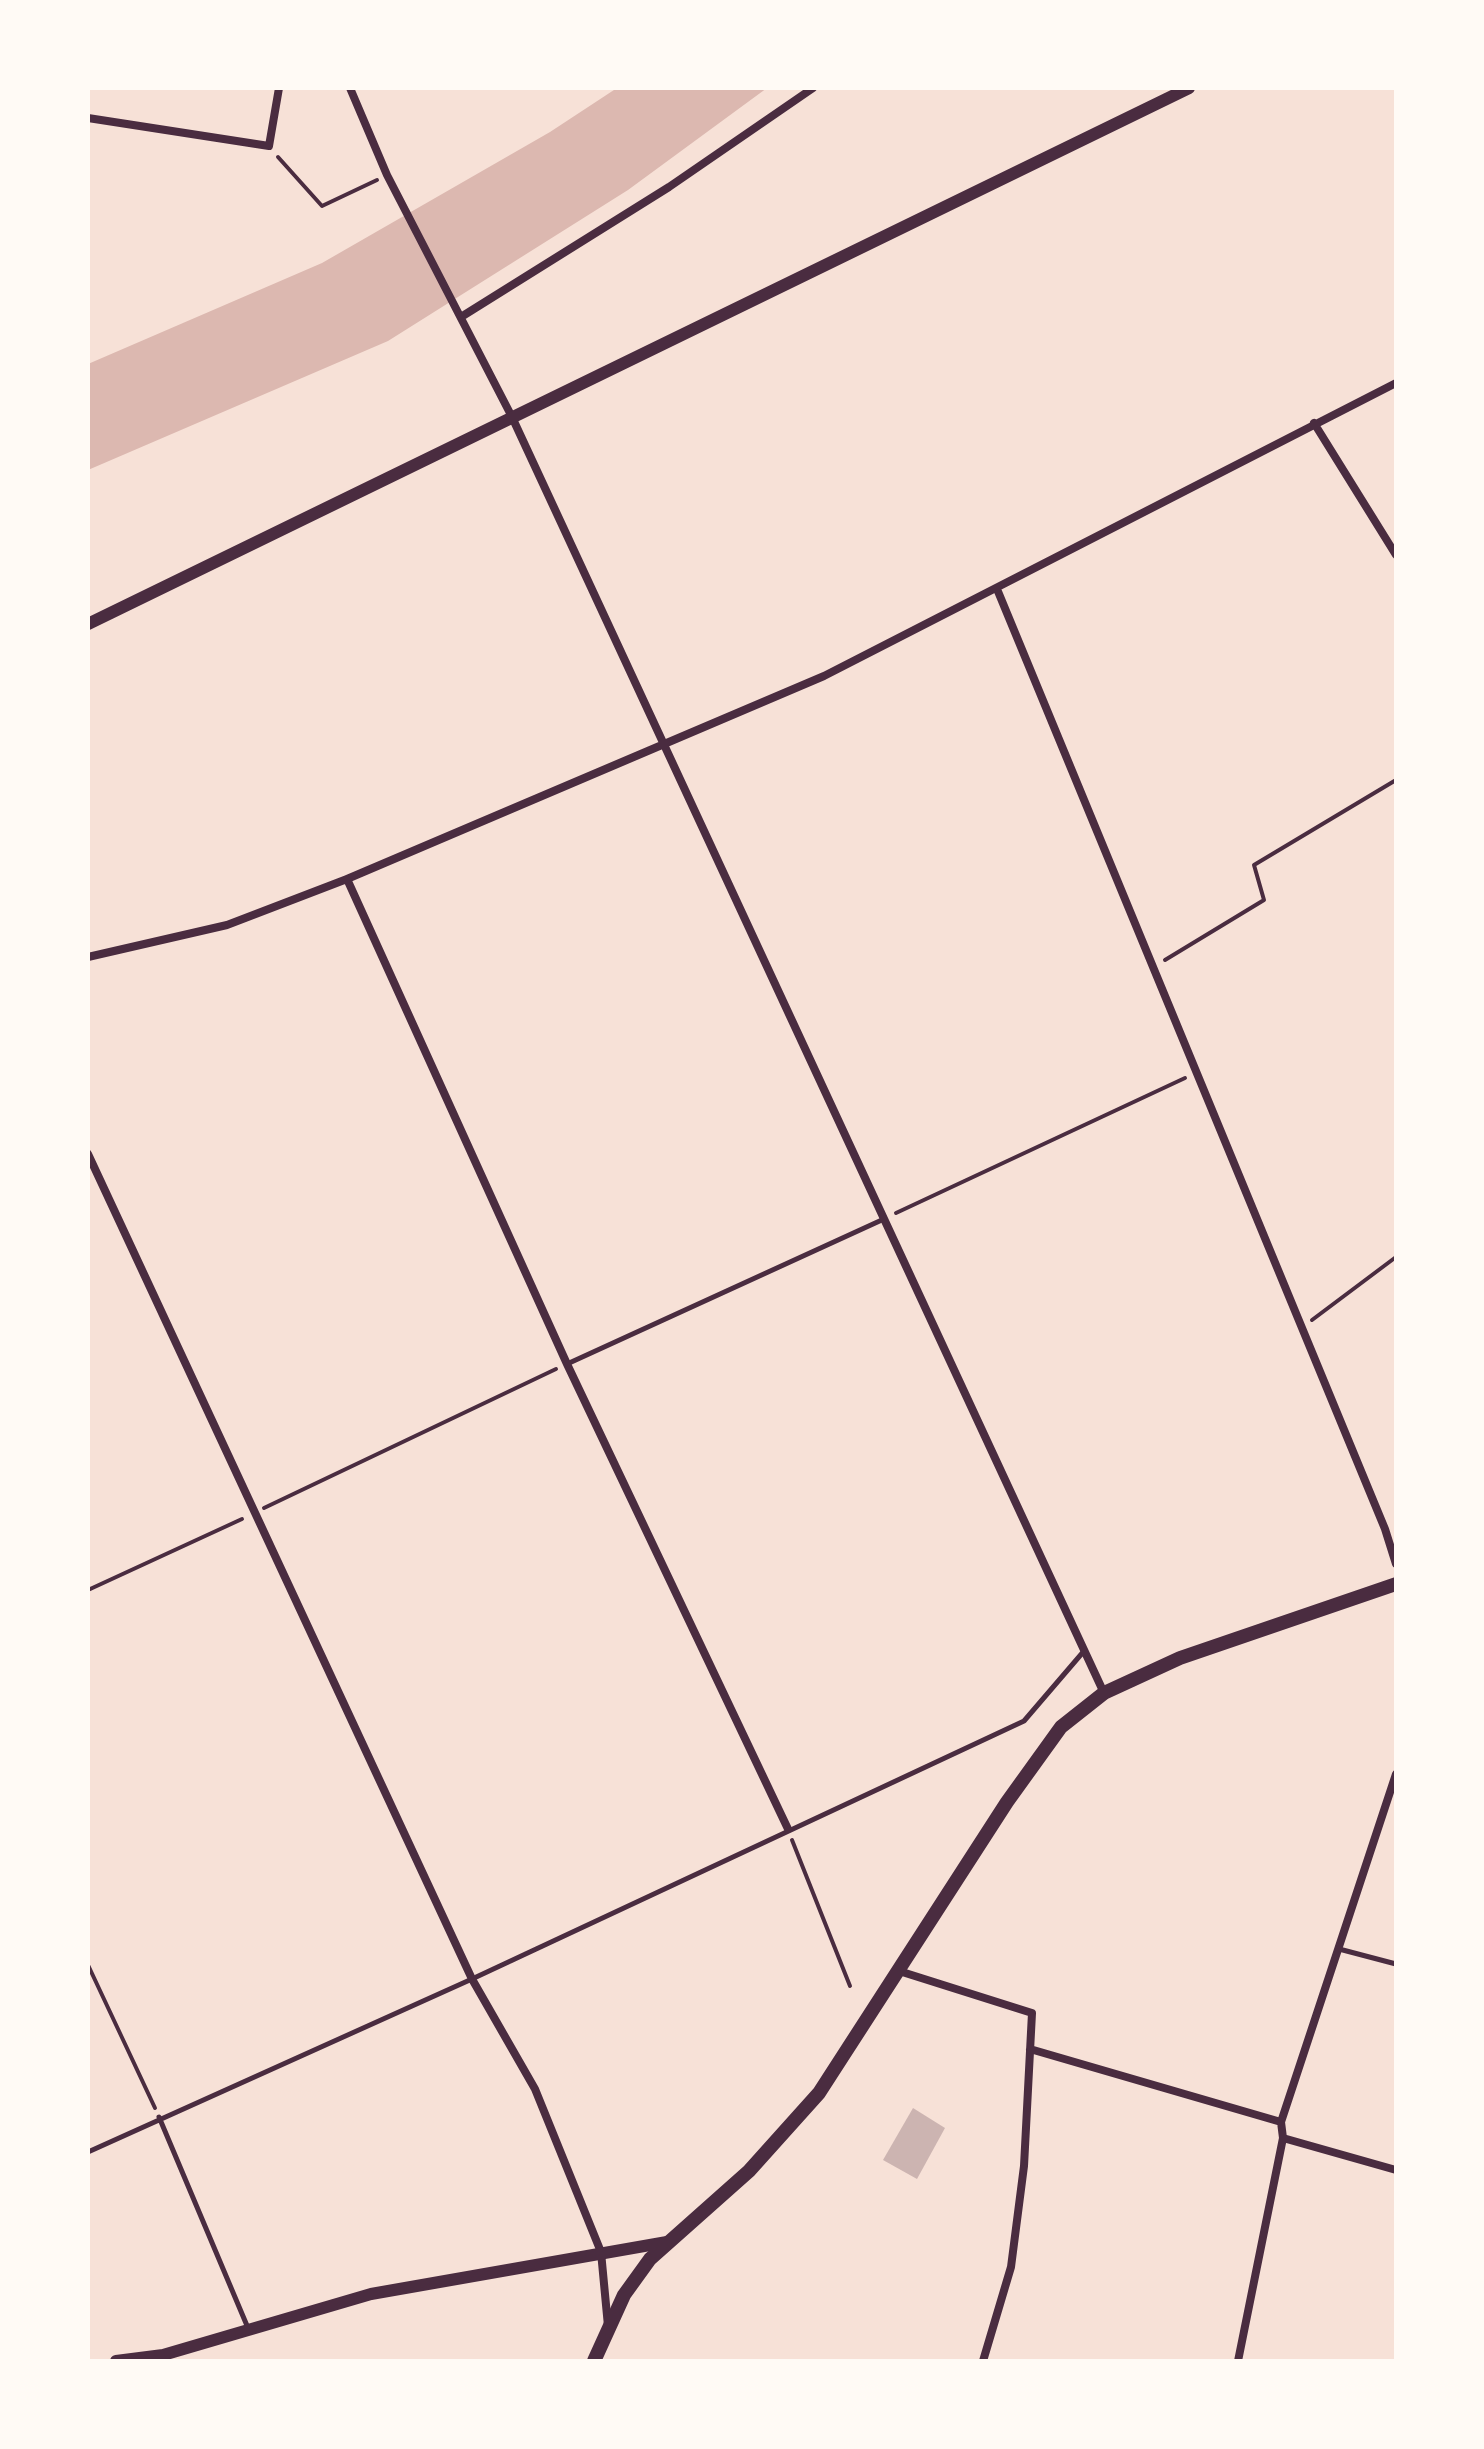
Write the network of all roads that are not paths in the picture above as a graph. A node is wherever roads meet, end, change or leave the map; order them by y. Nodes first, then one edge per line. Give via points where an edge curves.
1 (279, 88) edge
2 (350, 88) edge
3 (813, 88) edge
4 (1189, 88) edge
5 (88, 118) edge
6 (461, 317) junction
7 (1396, 383) edge
8 (512, 417) junction
9 (1314, 423) junction
10 (1396, 555) edge
11 (997, 589) junction
12 (88, 624) edge
13 (665, 746) junction
14 (347, 879) junction
15 (88, 957) edge
16 (88, 1154) edge
17 (885, 1218) junction
18 (567, 1364) junction
19 (1396, 1564) edge
20 (1396, 1584) edge
21 (1085, 1650) junction
22 (1104, 1693) junction
23 (1396, 1774) edge
24 (788, 1829) junction
25 (1339, 1949) junction
26 (1396, 1964) edge
27 (899, 1971) junction
28 (472, 1979) junction
29 (1030, 2049) junction
30 (159, 2117) junction
31 (1281, 2122) junction
32 (1283, 2138) junction
33 (88, 2152) edge
34 (1396, 2170) edge
35 (667, 2242) junction
36 (601, 2252) junction
37 (608, 2327) junction
38 (248, 2328) junction
39 (116, 2361) edge
40 (594, 2361) edge
41 (983, 2361) edge
42 (1238, 2361) edge

1 - 5 street via 269,146
2 - 6 street via 387,175
3 - 6 street via 669,187
4 - 8 street
6 - 8 street
7 - 9 street
8 - 12 street
8 - 13 street
9 - 10 street
9 - 11 street
11 - 13 street via 824,676
11 - 19 street
13 - 14 street
13 - 17 street
14 - 15 street via 227,925
14 - 18 street
16 - 28 street
17 - 18 lane
17 - 21 street
18 - 24 street
20 - 22 main road via 1180,1658
21 - 22 street
21 - 24 lane via 1024,1721
22 - 27 main road via 1061,1727 1035,1760
23 - 25 street
24 - 28 lane
25 - 26 lane
25 - 31 street
27 - 29 street via 1032,2013
27 - 35 main road via 794,2124
28 - 30 lane
28 - 36 street via 535,2089
29 - 31 street
29 - 41 street via 1024,2166 1011,2267
30 - 33 lane
30 - 38 lane
31 - 32 street
32 - 34 street
32 - 42 street
35 - 36 street
35 - 37 main road via 624,2295
36 - 37 street
36 - 38 street via 371,2294
37 - 40 main road
38 - 39 street via 163,2355

